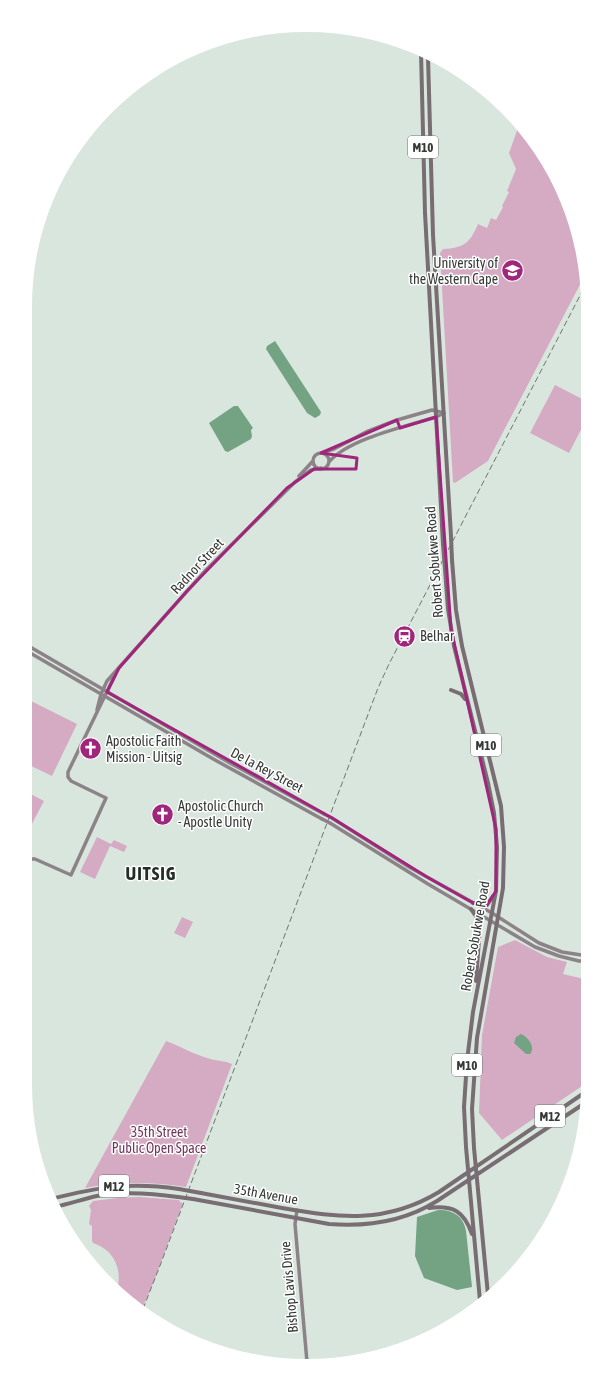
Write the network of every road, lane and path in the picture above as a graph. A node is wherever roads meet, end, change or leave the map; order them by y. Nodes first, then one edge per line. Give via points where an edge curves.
1 (421, 57) edge
2 (428, 60) edge
3 (436, 410) junction
4 (444, 413) junction
5 (436, 417) junction
6 (397, 420) junction
7 (400, 428) junction
8 (321, 453) junction
9 (313, 461) junction
10 (329, 462) junction
11 (320, 468) junction
12 (295, 482) junction
13 (32, 648) edge
14 (32, 654) edge
15 (119, 668) junction
16 (102, 689) junction
17 (451, 690) dead end
18 (107, 692) junction
19 (101, 694) junction
20 (105, 696) junction
21 (468, 705) junction
22 (97, 710) junction
23 (32, 859) edge
24 (496, 891) junction
25 (473, 903) junction
26 (471, 909) junction
27 (492, 913) junction
28 (498, 917) junction
29 (491, 920) junction
30 (496, 923) junction
31 (581, 955) edge
32 (581, 960) edge
33 (474, 1002) junction
34 (580, 1096) edge
35 (580, 1106) edge
36 (476, 1167) junction
37 (468, 1172) junction
38 (476, 1175) junction
39 (469, 1180) junction
40 (57, 1199) edge
41 (60, 1206) edge
42 (425, 1208) junction
43 (297, 1210) junction
44 (296, 1218) junction
45 (474, 1240) junction
46 (488, 1291) edge
47 (480, 1297) edge
48 (306, 1359) edge

1 - 3 main road, Robert Sobukwe Road / M10 via 425,220
2 - 4 main road, Robert Sobukwe Road / M10 via 433,235
3 - 4 main road
3 - 5 main road, Robert Sobukwe Road / M10
3 - 6 main road
4 - 5 main road
4 - 28 main road, Robert Sobukwe Road / M10, bridge via 456,610 462,646 502,812 503,888
5 - 7 main road
5 - 21 main road, Robert Sobukwe Road / M10, bridge via 451,630
6 - 7 main road
6 - 8 main road
7 - 10 main road via 352,445 336,454
8 - 9 main road
8 - 10 main road via 327,456
9 - 11 main road
9 - 12 main road, Radnor Street
10 - 11 main road via 326,467
11 - 12 main road, Radnor Street via 308,472
12 - 15 main road, Radnor Street via 206,570
13 - 16 main road, De la Rey Street
14 - 19 main road, De la Rey Street
15 - 16 main road, Radnor Street
15 - 18 main road, Radnor Street
16 - 18 main road, De la Rey Street
16 - 19 main road
17 - 21 main road via 461,694
18 - 20 main road, Radnor Street
18 - 25 main road, De la Rey Street, bridge via 332,818 409,867
19 - 20 main road, De la Rey Street
19 - 22 main road
20 - 22 main road, Radnor Street
20 - 26 main road, De la Rey Street, bridge via 330,823
21 - 24 main road, Robert Sobukwe Road / M10 via 494,816 497,847
22 - 23 main road via 68,775 71,781 106,798 71,875
24 - 25 main road via 488,905
24 - 27 main road, Robert Sobukwe Road / M10
25 - 27 main road, De la Rey Street
26 - 29 main road, De la Rey Street
26 - 33 main road via 480,925
27 - 28 main road, De la Rey Street
27 - 29 main road, Robert Sobukwe Road / M10
28 - 30 main road, Robert Sobukwe Road / M10
28 - 31 main road, De la Rey Street via 549,948
29 - 30 main road, De la Rey Street
29 - 33 main road, Robert Sobukwe Road / M10
30 - 32 main road, De la Rey Street via 548,953
30 - 36 main road, Robert Sobukwe Road / M10 via 476,1048 472,1109
33 - 37 main road, Robert Sobukwe Road / M10 via 464,1107
34 - 36 main road, M12
35 - 38 main road, M12
36 - 37 main road, M12
36 - 38 main road, Robert Sobukwe Road / M10
37 - 39 main road, Robert Sobukwe Road / M10
37 - 43 main road, 35th Avenue / M12 via 428,1198 406,1207 369,1216 342,1217
38 - 39 main road, M12
38 - 46 main road, Robert Sobukwe Road / M10
39 - 42 main road, 35th Avenue / M12
39 - 45 main road, Robert Sobukwe Road / M10
40 - 43 main road, 35th Avenue / M12, bridge via 118,1186 152,1186
41 - 44 main road, 35th Avenue / M12, bridge via 96,1197 147,1193
42 - 44 main road, 35th Avenue / M12 via 404,1216 367,1224 329,1224
42 - 45 main road via 443,1207 459,1212 467,1220
43 - 44 main road, Bishop Lavis Drive
44 - 48 main road, Bishop Lavis Drive
45 - 47 main road, Robert Sobukwe Road / M10

